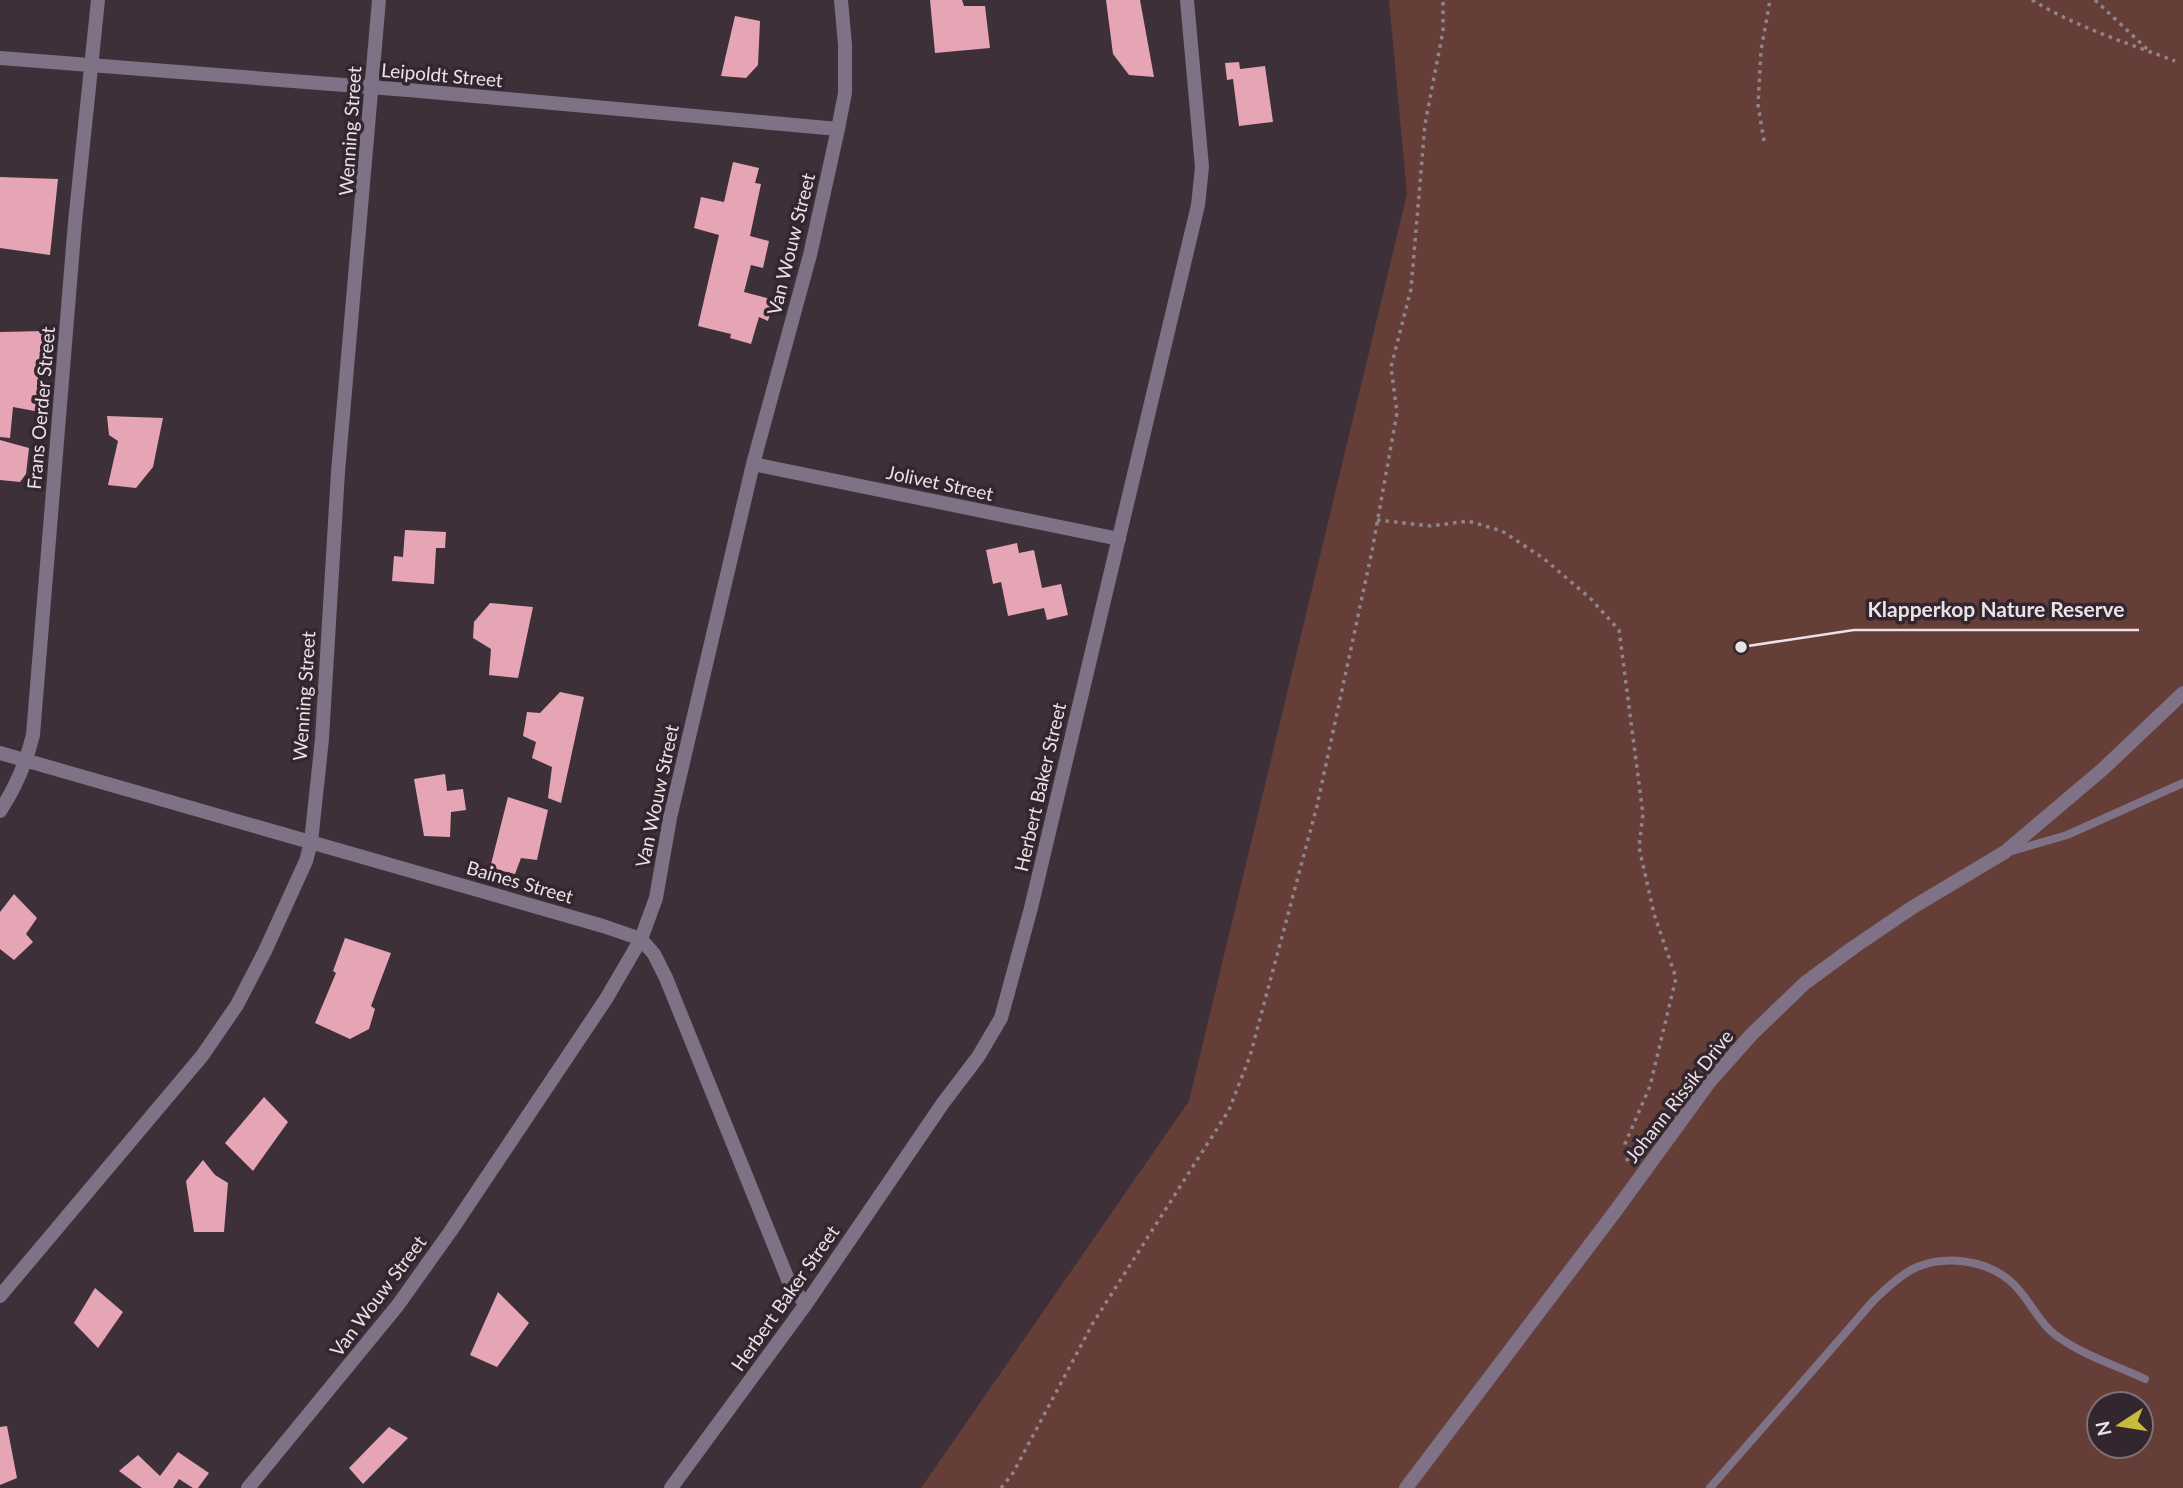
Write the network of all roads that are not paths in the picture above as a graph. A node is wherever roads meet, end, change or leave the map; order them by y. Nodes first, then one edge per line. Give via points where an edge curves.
1 (98, 0) edge
2 (379, 0) edge
3 (841, 0) edge
4 (1188, 0) edge
5 (0, 58) edge
6 (93, 66) junction
7 (373, 88) junction
8 (838, 129) junction
9 (753, 464) junction
10 (1119, 539) junction
11 (2183, 693) edge
12 (0, 753) edge
13 (27, 761) junction
14 (2183, 783) edge
15 (0, 811) edge
16 (311, 842) junction
17 (2006, 852) junction
18 (641, 939) junction
19 (0, 1296) edge
20 (806, 1304) junction
21 (2145, 1379) dead end
22 (248, 1488) edge
23 (671, 1488) edge
24 (1406, 1488) edge
25 (1710, 1488) edge

1 - 6 street, Frans Oerder Street
2 - 7 street, Wenning Street
3 - 8 street, Van Wouw Street via 845,93
4 - 10 street, Herbert Baker Street via 1202,167 1198,205
5 - 6 street, Leipoldt Street
6 - 7 street, Leipoldt Street
6 - 13 street, Frans Oerder Street via 75,222 33,735
7 - 8 street, Leipoldt Street
7 - 16 street, Wenning Street
8 - 9 street, Van Wouw Street via 810,255
9 - 10 street, Jolivet Street
9 - 18 street, Van Wouw Street via 670,818 656,898
10 - 20 street, Herbert Baker Street via 1001,1018
11 - 17 street, Johann Rissik Drive
12 - 13 street, Baines Street
13 - 15 street, Frans Oerder Street
13 - 16 street, Baines Street
14 - 17 lane via 2067,835
16 - 18 street, Baines Street
16 - 19 street, Wenning Street via 237,1006 209,1046
17 - 24 street, Johann Rissik Drive via 1854,947 1805,983 1752,1034 1711,1080
18 - 20 street via 666,978 791,1287
18 - 22 street, Van Wouw Street via 606,999 413,1284
20 - 23 street, Herbert Baker Street
21 - 25 lane via 2051,1332 2009,1280 1991,1269 1971,1262 1935,1262 1916,1267 1874,1300

